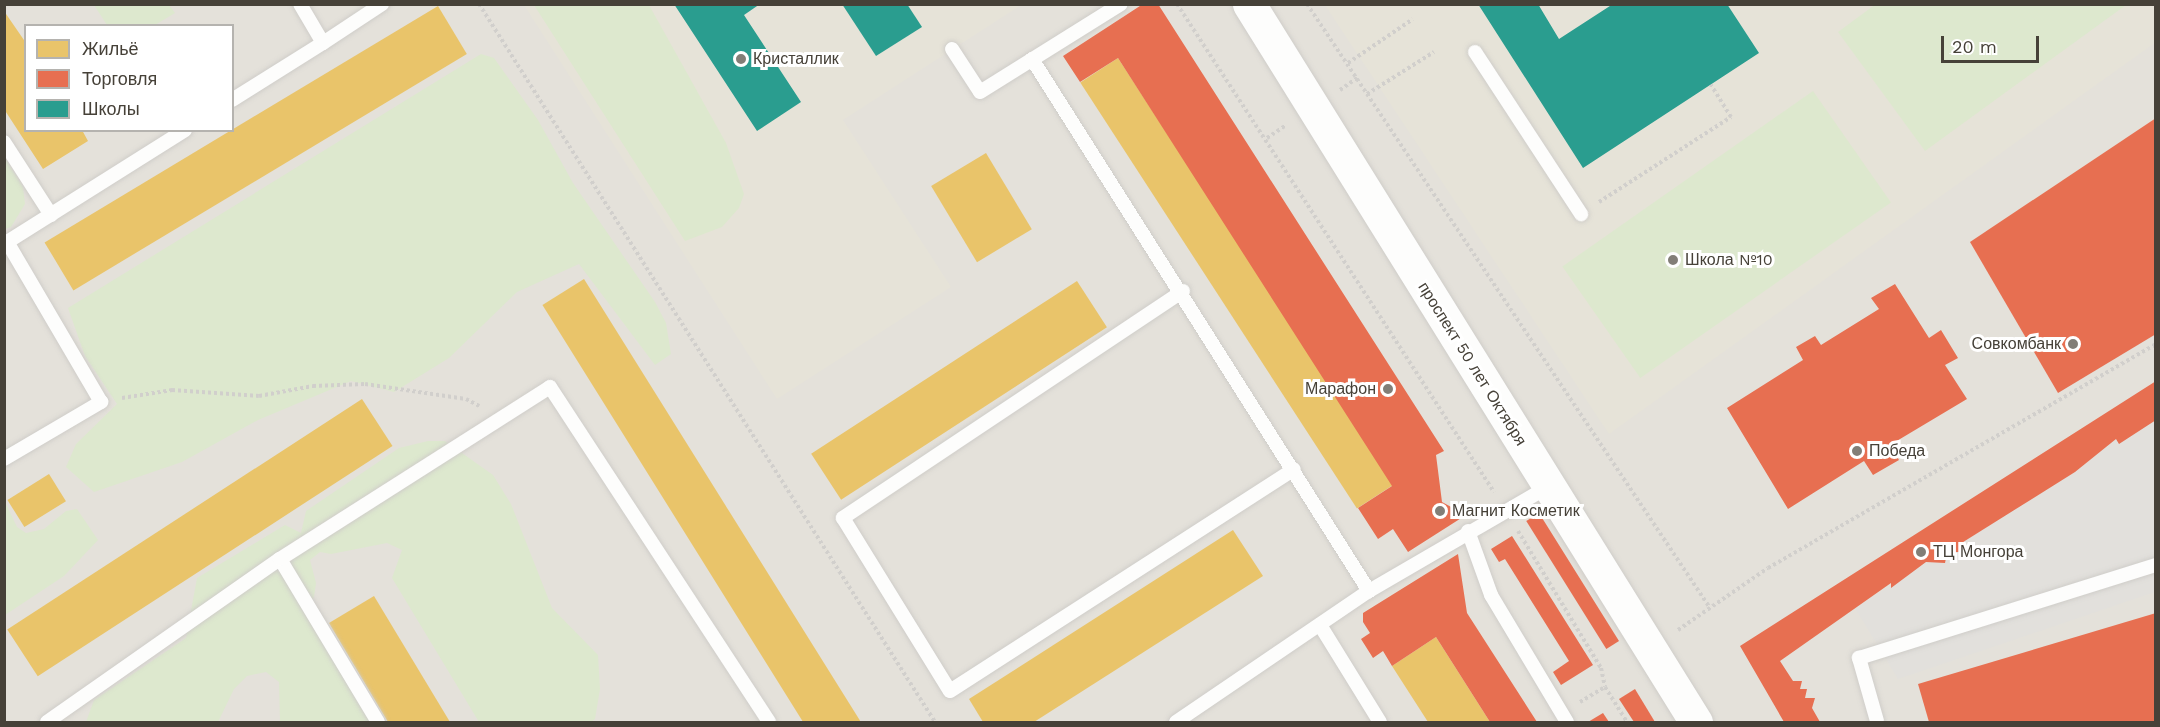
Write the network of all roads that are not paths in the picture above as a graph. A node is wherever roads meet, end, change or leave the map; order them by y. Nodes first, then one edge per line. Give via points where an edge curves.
1 (300, 4) edge
2 (382, 4) edge
3 (1121, 4) edge
4 (1249, 4) edge
5 (323, 43) junction
6 (952, 49) dead end
7 (1475, 51) dead end
8 (1032, 59) junction
9 (234, 99) edge
10 (182, 132) edge
11 (4, 142) edge
12 (1581, 214) road end
13 (51, 215) junction
14 (6, 243) edge
15 (1183, 291) junction
16 (4, 459) edge
17 (1294, 469) junction
18 (1548, 487) junction
19 (1468, 531) junction
20 (280, 559) junction
21 (2156, 565) edge
22 (1369, 591) junction
23 (1320, 625) junction
24 (1877, 722) edge
25 (47, 723) edge
26 (378, 723) edge
27 (769, 723) edge
28 (1176, 723) edge
29 (1380, 723) edge
30 (1567, 723) edge
31 (1696, 723) edge

1 - 5 lane
2 - 5 lane
3 - 8 lane
4 - 18 street, проспект 50 лет Октября
5 - 9 lane
6 - 8 lane via 980,92
7 - 12 lane
8 - 15 lane
10 - 13 lane
11 - 13 lane
13 - 14 lane
14 - 16 lane via 101,402
15 - 17 lane
15 - 17 lane via 843,518 950,691
17 - 22 lane
18 - 19 lane
18 - 31 street, проспект 50 лет Октября
19 - 22 lane
19 - 30 lane via 1491,595
20 - 25 lane
20 - 26 lane
20 - 27 lane via 550,387
21 - 24 lane via 1859,658
22 - 23 lane
23 - 28 lane
23 - 29 lane

